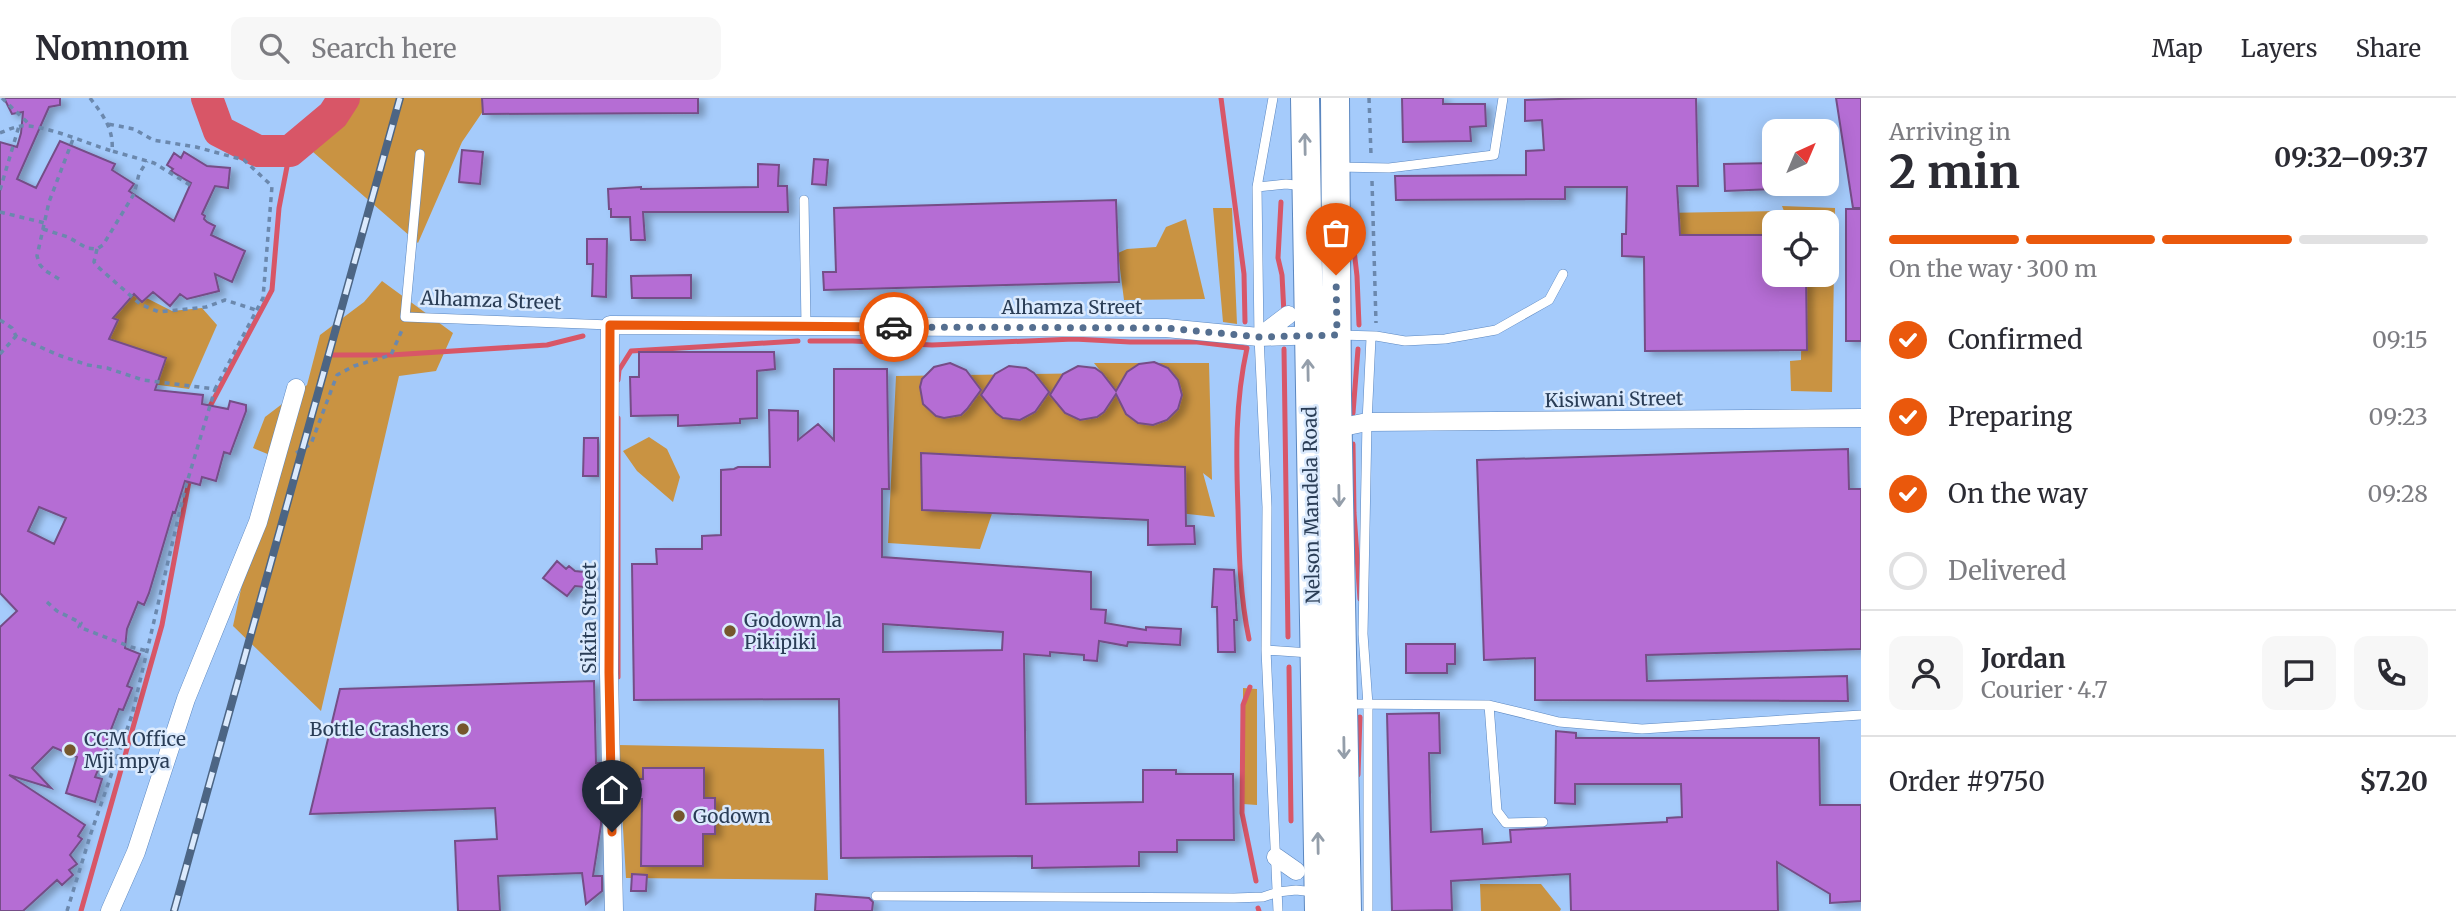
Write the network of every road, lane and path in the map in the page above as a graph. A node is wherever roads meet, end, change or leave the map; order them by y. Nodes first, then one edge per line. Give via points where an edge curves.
1 (2, 98) edge
2 (90, 98) edge
3 (1273, 98) edge
4 (1305, 98) edge
5 (1335, 98) edge
6 (1503, 98) edge
7 (108, 124) junction
8 (19, 126) junction
9 (31, 126) junction
10 (0, 133) edge
11 (73, 139) junction
12 (112, 151) junction
13 (420, 154) dead end
14 (148, 161) junction
15 (1337, 167) junction
16 (190, 185) dead end
17 (1306, 186) junction
18 (1257, 187) junction
19 (0, 190) edge
20 (804, 200) dead end
21 (0, 212) edge
22 (44, 226) junction
23 (97, 250) junction
24 (1563, 274) dead end
25 (59, 279) dead end
26 (256, 310) junction
27 (1288, 315) dead end
28 (405, 317) junction
29 (0, 320) edge
30 (610, 325) junction
31 (806, 326) junction
32 (1307, 335) junction
33 (1337, 335) junction
34 (16, 336) junction
35 (1259, 337) junction
36 (1371, 338) junction
37 (0, 354) edge
38 (296, 388) dead end
39 (215, 389) junction
40 (1861, 418) edge
41 (1367, 422) junction
42 (1338, 428) junction
43 (289, 458) dead end
44 (47, 602) dead end
45 (1266, 650) junction
46 (147, 651) junction
47 (1314, 653) junction
48 (1355, 704) junction
49 (1489, 705) junction
50 (1861, 715) edge
51 (1543, 822) dead end
52 (1276, 858) junction
53 (1296, 871) dead end
54 (1278, 892) junction
55 (876, 896) dead end
56 (1319, 902) edge
57 (67, 911) edge
58 (110, 911) edge
59 (614, 911) edge
60 (1278, 911) edge
61 (1347, 911) edge
62 (1368, 911) edge

1 - 9 path
2 - 7 path
3 - 18 lane
17 -> 4 main road, Nelson Mandela Road
5 - 15 main road, Nelson Mandela Road
6 - 15 lane via 1494,155 1389,168
7 - 12 path
7 - 26 path via 134,130 153,141 244,160 272,186 263,298
8 - 9 path
8 - 10 path
8 - 19 path
9 - 11 path
11 - 12 path
11 - 22 path
12 - 14 path
13 - 28 lane
14 - 16 path
14 - 23 path via 134,194
15 - 33 main road, Nelson Mandela Road
17 - 18 lane
17 - 32 main road, Nelson Mandela Road
18 - 35 lane
20 - 31 lane
21 - 22 path
22 - 23 path
22 - 25 path via 37,256 46,271
23 - 26 path via 94,262 98,267 140,304 159,312 225,300
24 - 36 lane via 1549,300 1496,330 1446,339
26 - 39 path
27 - 35 street
28 - 30 lane, Alhamza Street
28 - 43 path, Alhamza Street via 391,355 337,375 311,444
29 - 34 path
30 - 31 street, Alhamza Street
30 - 59 street, Sikita Street
31 - 35 street, Alhamza Street via 1166,328
32 - 33 street, Alhamza Street
32 - 35 street, Alhamza Street
47 -> 32 main road, Nelson Mandela Road
33 - 36 lane
33 - 42 main road, Nelson Mandela Road
34 - 37 path
34 - 39 path via 58,355 143,380
35 - 45 lane via 1267,507
36 - 41 lane
38 - 58 street via 258,522 186,699 136,852
39 - 46 path via 185,489
40 - 41 street, Kisiwani Street
41 - 42 street
41 - 48 lane via 1363,634
42 -> 48 main road, Nelson Mandela Road
44 - 46 path via 80,623 79,627
45 - 47 lane
45 - 52 lane
46 - 57 path via 132,715
56 -> 47 main road, Nelson Mandela Road
48 - 49 lane
48 -> 61 main road, Nelson Mandela Road
48 - 62 lane
49 - 50 lane via 1559,722 1642,729
49 - 51 lane via 1497,811 1506,823
52 - 53 street
52 - 54 lane
54 - 55 lane via 1234,898
54 - 56 lane via 1296,890
54 - 60 lane

